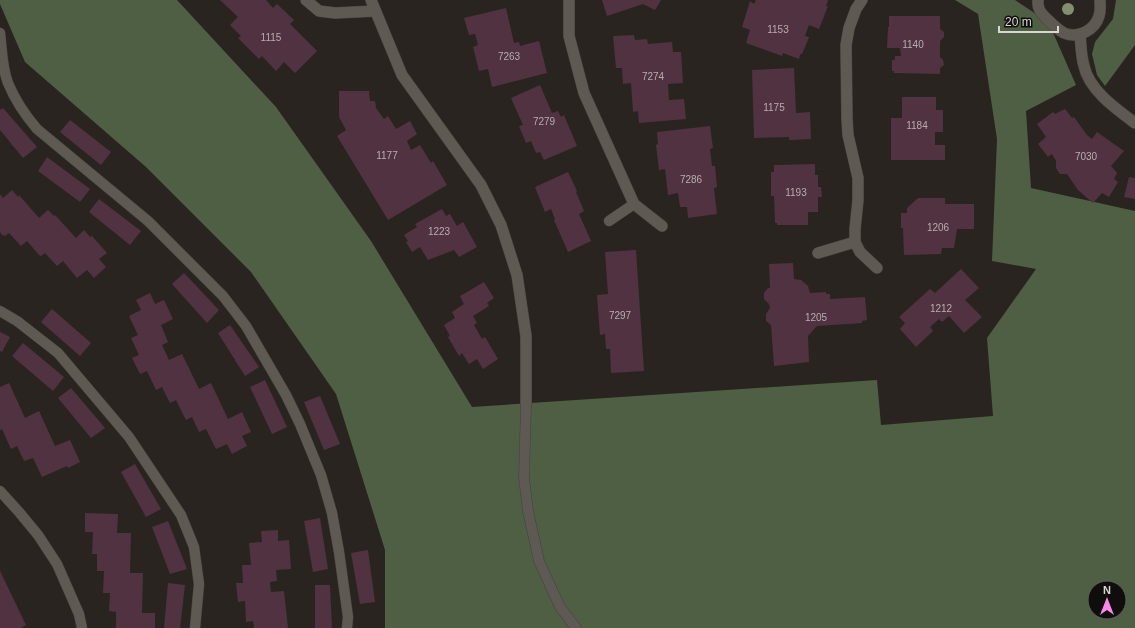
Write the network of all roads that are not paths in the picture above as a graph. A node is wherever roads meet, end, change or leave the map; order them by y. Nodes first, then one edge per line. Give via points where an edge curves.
1 (306, 0) edge
2 (371, 0) edge
3 (569, 0) edge
4 (862, 0) edge
5 (1038, 0) edge
6 (1100, 0) edge
7 (375, 12) junction
8 (0, 33) edge
9 (1080, 34) junction
10 (1135, 123) edge
11 (634, 204) junction
12 (609, 222) dead end
13 (662, 226) dead end
14 (855, 242) junction
15 (818, 253) dead end
16 (877, 268) dead end
17 (0, 311) edge
18 (526, 405) joint
19 (0, 491) edge
20 (82, 628) edge
21 (195, 628) edge
22 (348, 628) edge
23 (576, 628) edge

1 - 7 street via 319,12
2 - 7 street
3 - 11 street via 569,36 584,93
4 - 14 street via 856,8 849,28 846,46 846,119 858,178
5 - 9 street via 1040,11 1052,24 1064,33
6 - 9 street via 1099,17 1093,26
7 - 18 street via 402,74 481,186 501,225 517,275 526,336
8 - 22 lane via 8,82 24,114 37,129 148,221 223,296 246,326 264,356 286,395 321,475 332,513 339,552
9 - 10 street via 1088,77 1113,108
11 - 12 lane
11 - 13 street
14 - 15 street
14 - 16 street via 860,252
17 - 21 lane via 58,353 129,437 181,515 194,547 199,584
18 - 23 lane via 524,478 529,518 539,561 560,607
19 - 20 lane via 38,536 56,564 79,614

